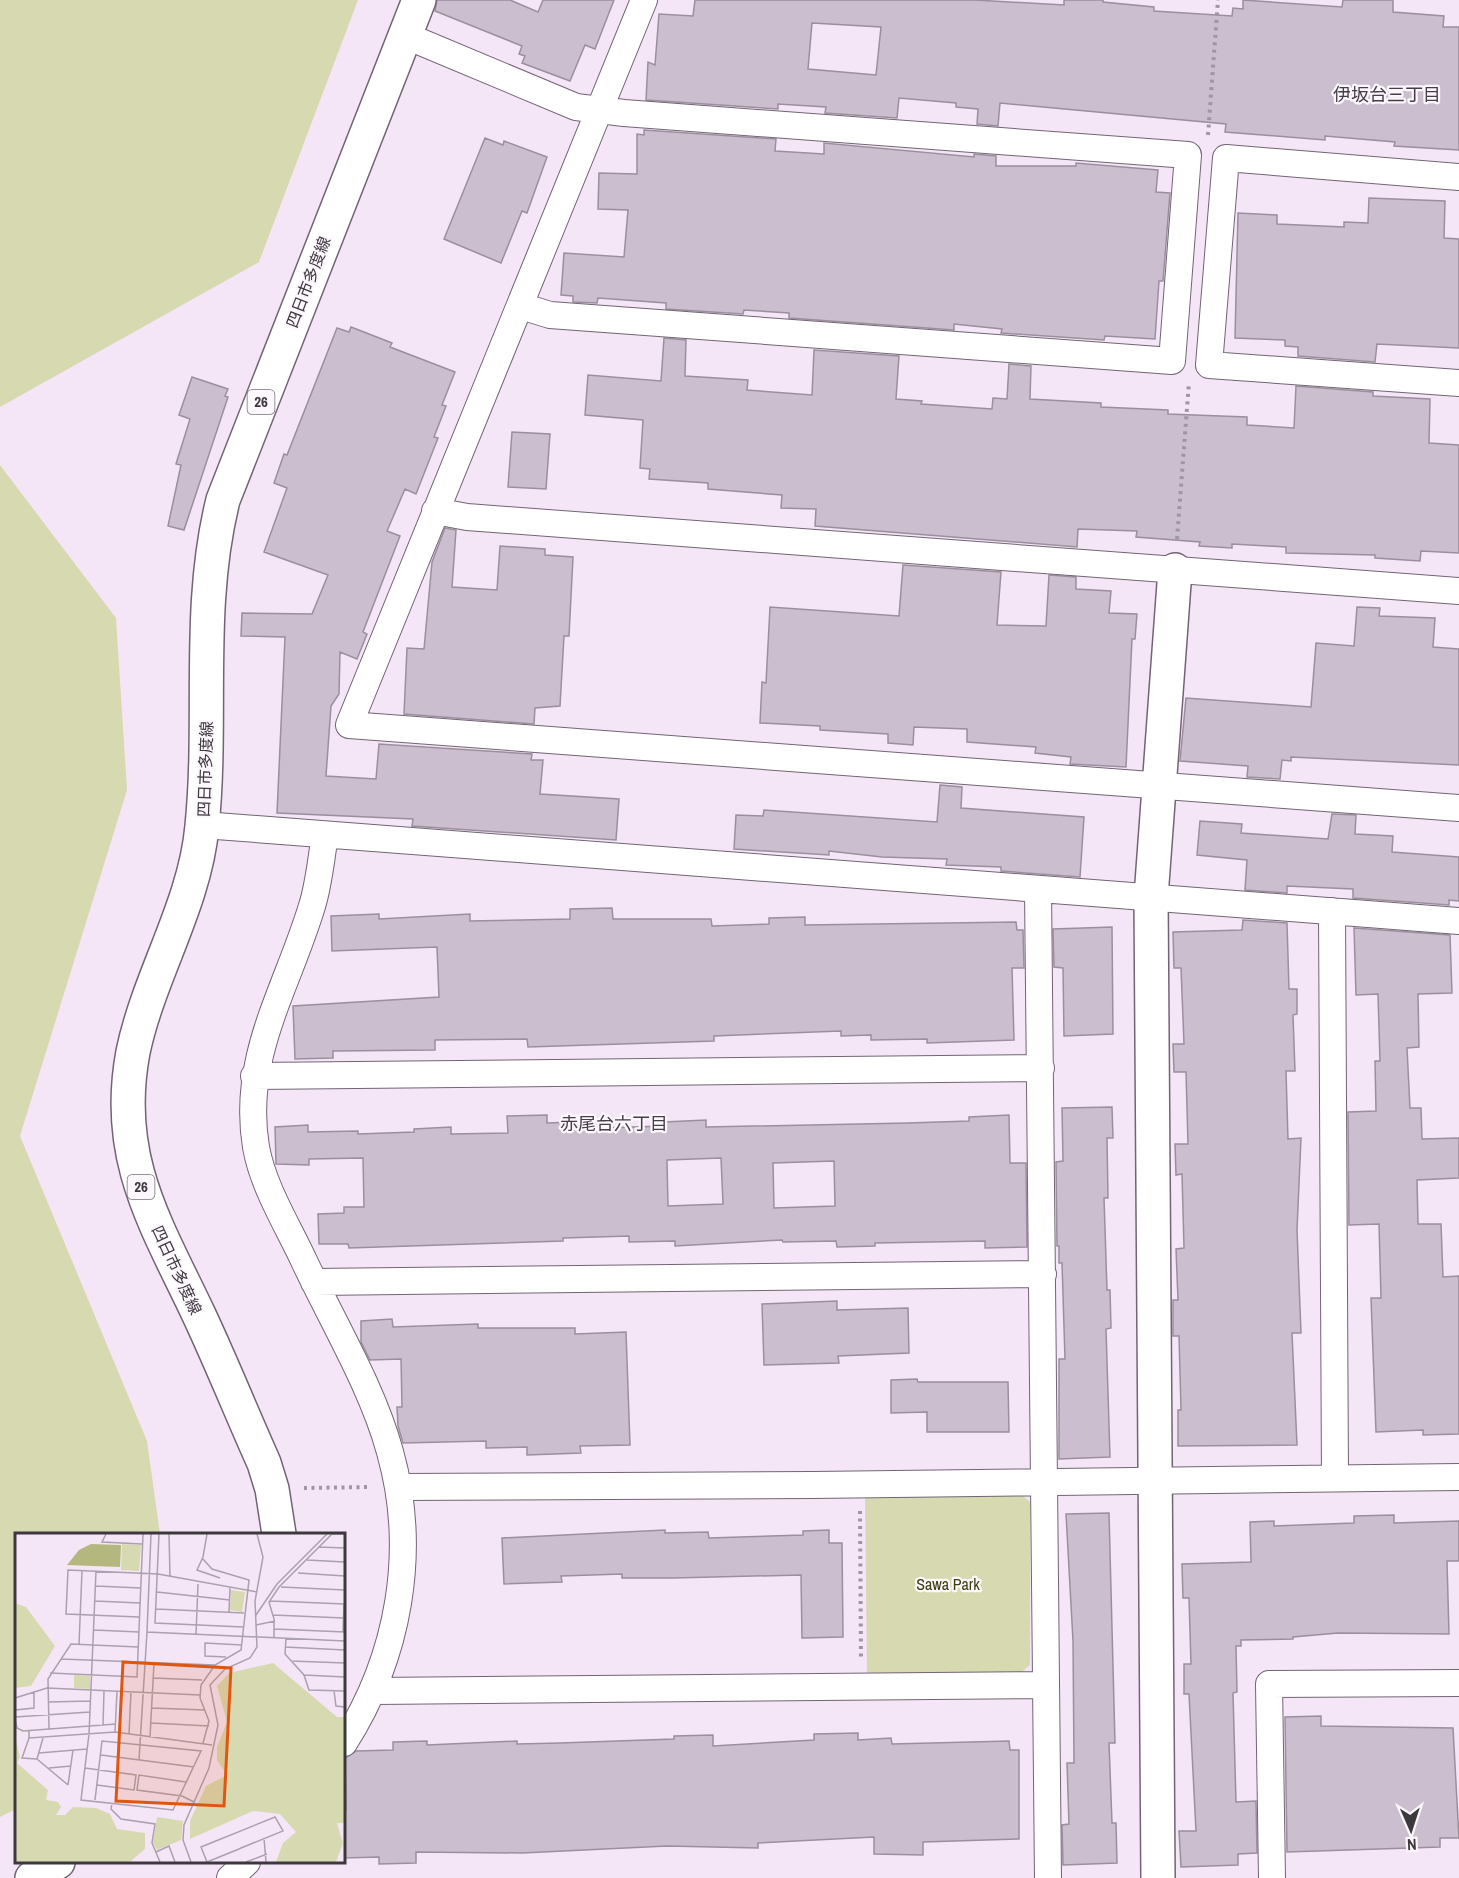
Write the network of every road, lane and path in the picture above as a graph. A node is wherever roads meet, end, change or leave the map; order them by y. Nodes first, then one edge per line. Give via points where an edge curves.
1 (419, 0) edge
2 (644, 0) edge
3 (1218, 0) edge
4 (404, 35) junction
5 (600, 109) junction
6 (1208, 146) dead end
7 (1459, 177) edge
8 (521, 306) junction
9 (1190, 374) dead end
10 (1459, 383) edge
11 (435, 511) junction
12 (1175, 570) junction
13 (1459, 591) edge
14 (1157, 787) junction
15 (1459, 808) edge
16 (202, 825) junction
17 (325, 835) junction
18 (1038, 889) junction
19 (1151, 897) junction
20 (1332, 911) junction
21 (1459, 921) edge
22 (1041, 1068) junction
23 (254, 1076) junction
24 (1043, 1274) junction
25 (314, 1282) junction
26 (1459, 1477) edge
27 (1335, 1478) junction
28 (1156, 1479) junction
29 (1045, 1481) junction
30 (860, 1484) junction
31 (399, 1487) junction
32 (294, 1488) dead end
33 (279, 1533) edge
34 (1459, 1683) edge
35 (1044, 1685) junction
36 (861, 1687) junction
37 (374, 1690) junction
38 (345, 1741) edge
39 (56, 1863) edge
40 (246, 1863) edge
41 (32, 1878) edge
42 (230, 1878) edge
43 (1048, 1878) edge
44 (1158, 1878) edge
45 (1272, 1878) edge

1 - 4 main road, 四日市多度線 / 26
2 - 5 street
3 - 6 path
4 - 5 street via 576,107
4 - 16 main road, 四日市多度線 / 26 via 248,434 216,529 208,578 208,740
5 - 8 street
5 - 8 street via 1188,155 1172,361 550,315
7 - 10 street via 1226,158 1209,365
8 - 11 street
9 - 12 path
11 - 12 street via 467,517
11 - 14 street via 349,725
12 - 13 street
12 - 14 main road
14 - 15 street
14 - 19 main road
16 - 17 street
16 - 33 main road, 四日市多度線 / 26 via 200,851 189,888 136,1040 127,1125 143,1194 264,1463
17 - 18 street
17 - 23 street via 313,904 264,1035
18 - 19 street
18 - 22 street
19 - 20 street
19 - 28 main road
20 - 21 street
20 - 27 street
22 - 23 street
22 - 24 street
23 - 25 street via 256,1148 267,1182
24 - 25 street
24 - 29 street
25 - 31 street via 355,1365 390,1450
26 - 27 street
27 - 28 street
28 - 29 street
28 - 44 main road
29 - 30 street
29 - 35 street
30 - 31 street
30 - 36 path
31 - 32 path
31 - 37 street via 403,1526 401,1597
34 - 45 street via 1269,1684
35 - 36 street
35 - 43 street
36 - 37 street
37 - 38 street
39 - 41 main road
40 - 42 street

